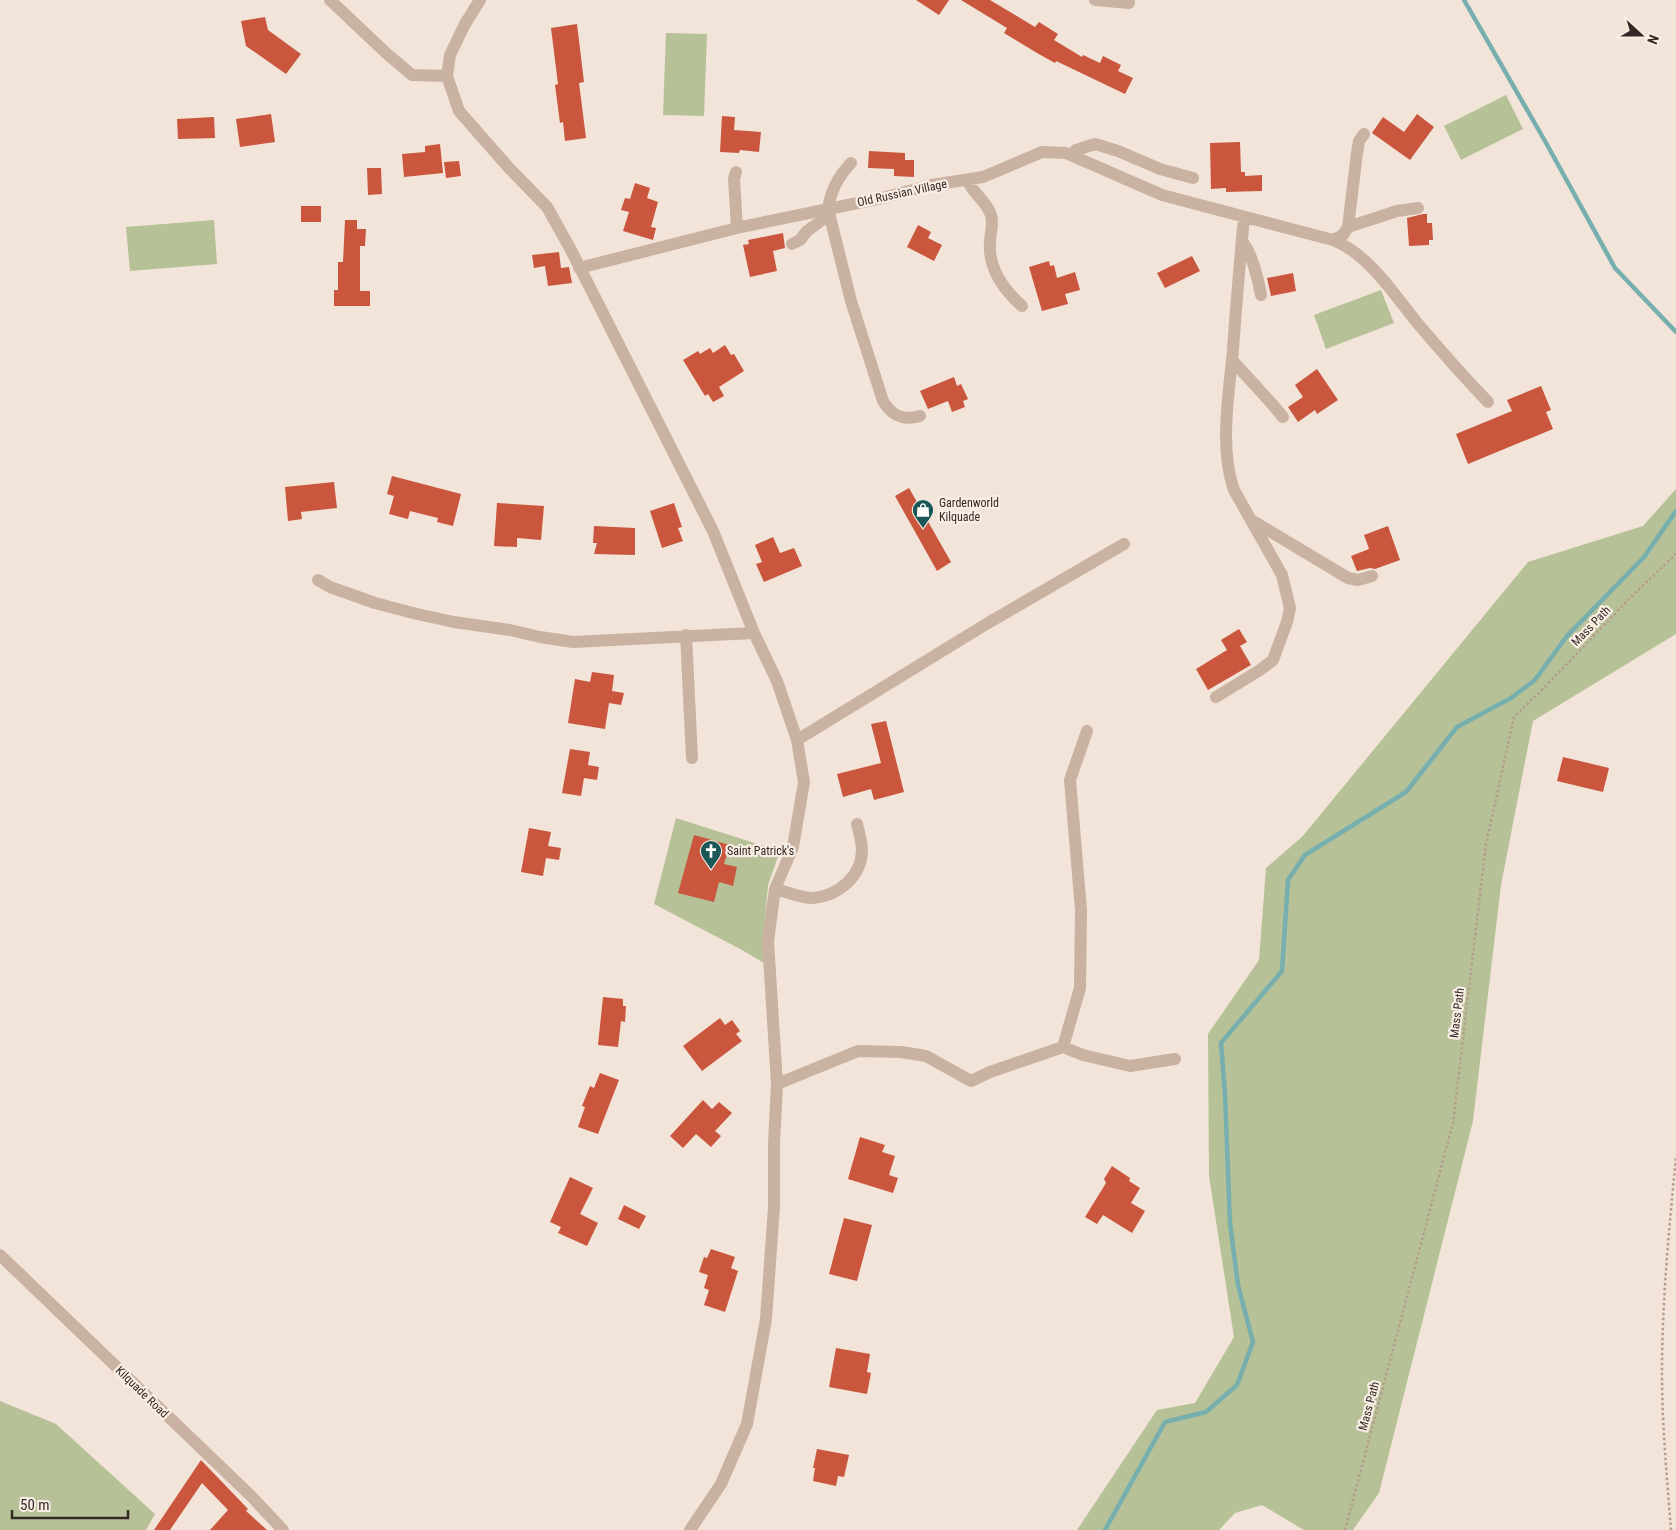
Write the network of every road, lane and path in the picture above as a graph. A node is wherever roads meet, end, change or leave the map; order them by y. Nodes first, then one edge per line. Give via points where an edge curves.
1 (330, 0) edge
2 (480, 0) edge
3 (1095, 0) edge
4 (1129, 3) dead end
5 (447, 76) junction
6 (1364, 134) dead end
7 (1071, 155) junction
8 (851, 163) dead end
9 (736, 172) dead end
10 (1193, 178) dead end
11 (968, 180) junction
12 (1418, 208) dead end
13 (828, 212) junction
14 (1244, 217) junction
15 (1348, 227) junction
16 (737, 228) junction
17 (1333, 240) junction
18 (1242, 242) junction
19 (792, 244) dead end
20 (579, 268) junction
21 (1261, 295) dead end
22 (1022, 306) dead end
23 (1232, 360) junction
24 (1488, 402) dead end
25 (920, 416) dead end
26 (1283, 418) dead end
27 (1251, 520) junction
28 (1124, 544) dead end
29 (1676, 554) edge
30 (1372, 576) dead end
31 (318, 580) dead end
32 (754, 633) junction
33 (686, 635) junction
34 (1216, 697) dead end
35 (1087, 732) dead end
36 (798, 740) junction
37 (692, 758) dead end
38 (857, 824) dead end
39 (775, 889) junction
40 (1063, 1047) junction
41 (1175, 1059) dead end
42 (777, 1084) junction
43 (1676, 1157) edge
44 (0, 1255) edge
45 (283, 1530) edge
46 (690, 1530) edge
47 (1344, 1530) edge
48 (1671, 1530) edge

1 - 5 street via 412,75
2 - 5 street via 450,55
3 - 4 street
5 - 20 street via 459,111 546,207
6 - 15 street via 1356,152
7 - 10 street via 1095,144
7 - 11 street, Old Russian Village via 1042,152 994,173
7 - 14 street, Old Russian Village via 1162,194
8 - 13 street via 840,174 830,197
9 - 16 street
11 - 13 street, Old Russian Village via 932,185
11 - 22 street via 992,218 989,251 1000,282
12 - 15 street via 1397,211
13 - 16 street, Old Russian Village
13 - 19 street
13 - 25 street via 850,301 883,401 893,414 906,419
14 - 17 street, Old Russian Village
14 - 18 street
15 - 17 street via 1343,236
16 - 20 street, Old Russian Village
17 - 24 street, Old Russian Village via 1359,255
18 - 21 street via 1255,269
18 - 23 street
20 - 32 street via 713,531
23 - 26 street
23 - 27 street via 1229,475
27 - 30 street via 1348,578 1358,580
27 - 34 street via 1282,575 1290,608 1288,622 1273,660
28 - 36 street
29 - 47 path, Mass Path via 1514,717 1486,844 1453,1123
31 - 33 street via 375,603 540,638 573,642
32 - 33 street
32 - 36 street via 777,681
33 - 37 street
35 - 40 street via 1070,780 1081,910 1080,988
36 - 39 street via 804,782 793,847
38 - 39 street via 862,851 858,869 849,882 831,894 811,899
39 - 42 street via 768,941
40 - 41 street via 1130,1066
40 - 42 street via 971,1081 926,1056 858,1051
42 - 46 street via 774,1207 766,1319 747,1424 721,1484
43 - 48 path via 1662,1374
44 - 45 street, Kilquade Road

